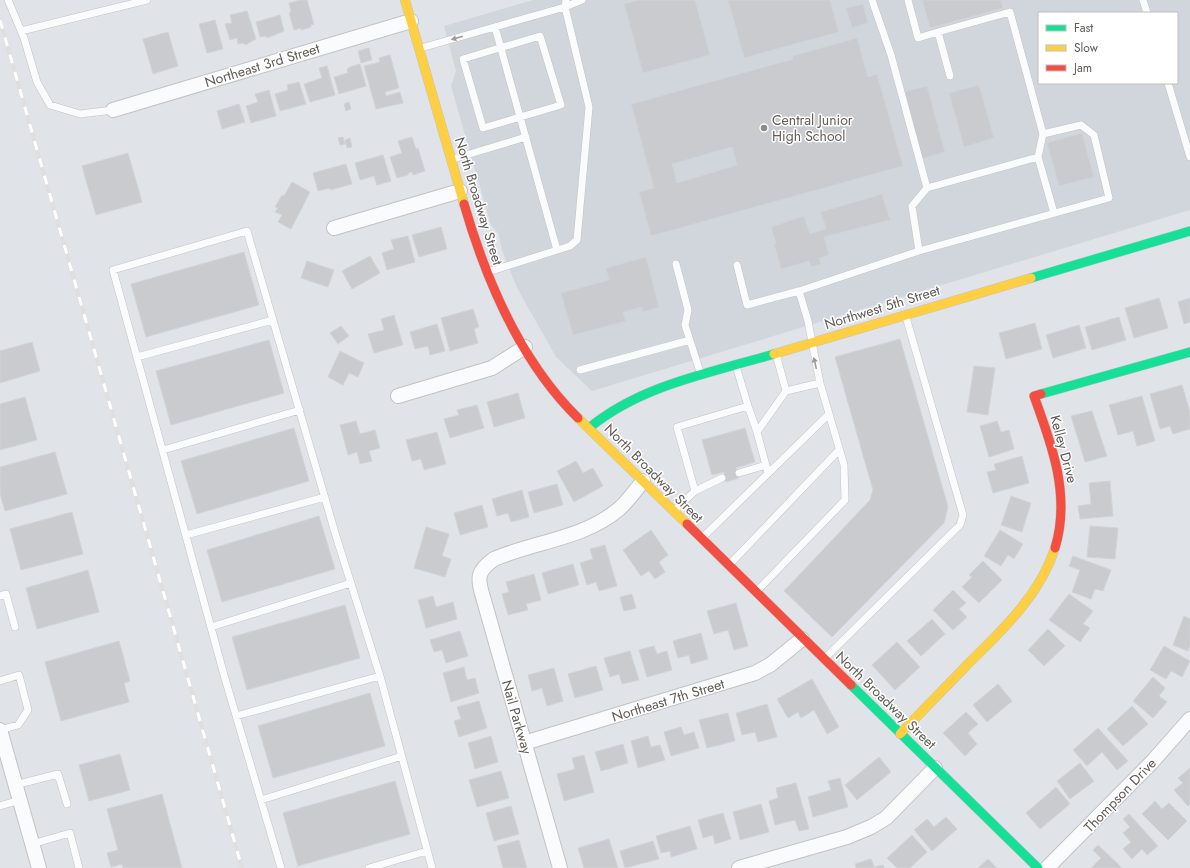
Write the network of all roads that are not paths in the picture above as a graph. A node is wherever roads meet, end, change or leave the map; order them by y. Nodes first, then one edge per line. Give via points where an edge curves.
1 (8, 0) edge
2 (147, 0) edge
3 (405, 0) edge
4 (582, 0) edge
5 (872, 0) edge
6 (908, 0) edge
7 (1143, 0) edge
8 (565, 4) edge
9 (1147, 12) edge
10 (411, 21) junction
11 (495, 27) junction
12 (21, 31) junction
13 (938, 32) junction
14 (419, 48) junction
15 (500, 48) junction
16 (950, 76) dead end
17 (1168, 84) edge
18 (113, 110) joint
19 (520, 117) junction
20 (1043, 134) junction
21 (526, 137) junction
22 (1038, 157) junction
23 (1190, 158) edge
24 (451, 159) junction
25 (927, 188) junction
26 (460, 191) junction
27 (1054, 213) junction
28 (334, 228) dead end
29 (1190, 230) edge
30 (558, 250) junction
31 (919, 251) junction
32 (676, 264) dead end
33 (737, 265) dead end
34 (486, 272) junction
35 (799, 291) junction
36 (905, 315) junction
37 (273, 320) junction
38 (690, 340) junction
39 (811, 343) junction
40 (525, 347) junction
41 (1190, 352) edge
42 (776, 353) junction
43 (137, 357) junction
44 (736, 365) junction
45 (580, 370) dead end
46 (701, 375) junction
47 (820, 383) junction
48 (786, 392) junction
49 (398, 396) dead end
50 (748, 406) junction
51 (300, 410) junction
52 (829, 414) junction
53 (589, 428) junction
54 (757, 432) junction
55 (163, 450) junction
56 (839, 450) junction
57 (767, 469) junction
58 (739, 473) dead end
59 (722, 478) dead end
60 (643, 481) junction
61 (695, 490) junction
62 (325, 497) junction
63 (674, 512) junction
64 (186, 535) junction
65 (701, 539) junction
66 (728, 565) junction
67 (351, 583) junction
68 (755, 592) junction
69 (0, 596) edge
70 (15, 627) dead end
71 (211, 627) junction
72 (802, 639) junction
73 (824, 659) junction
74 (380, 676) junction
75 (0, 681) edge
76 (236, 716) junction
77 (1190, 719) edge
78 (0, 730) edge
79 (900, 734) junction
80 (524, 743) junction
81 (402, 756) junction
82 (935, 768) junction
83 (16, 785) junction
84 (20, 800) junction
85 (261, 800) junction
86 (67, 804) dead end
87 (0, 806) edge
88 (32, 844) junction
89 (427, 850) junction
90 (39, 868) edge
91 (79, 868) edge
92 (280, 868) edge
93 (369, 868) edge
94 (432, 868) edge
95 (560, 868) edge
96 (739, 868) edge
97 (1038, 868) edge
98 (1047, 868) edge

1 - 12 lane
2 - 12 lane
3 - 10 street, North Broadway Street
4 - 8 lane
5 - 25 lane via 891,55
6 - 13 lane via 918,38
7 - 9 lane
8 - 11 lane
8 - 30 lane via 589,108 578,235 573,244
10 - 14 street, North Broadway Street
10 - 18 street, Northeast 3rd Street
11 -> 14 lane
11 - 15 lane
12 - 18 lane via 37,82 50,106 80,114
13 - 16 lane
13 - 20 lane via 1010,12
14 - 24 street, North Broadway Street
15 - 19 lane
15 - 19 lane via 463,59 483,128
15 - 19 lane via 540,36 561,105
17 - 23 lane
19 - 21 lane
20 - 22 lane
20 - 27 lane via 1081,125 1094,136 1109,198
21 - 24 lane
21 - 30 lane
22 - 25 lane
22 - 27 lane
24 - 26 street, North Broadway Street
25 - 31 lane via 912,206
26 - 28 street
26 - 34 street, North Broadway Street
27 - 31 lane
29 - 36 street, Northwest 5th Street
30 - 34 lane
31 - 35 lane
32 - 38 lane via 688,310 685,325
33 - 35 lane via 747,305
34 - 40 street, North Broadway Street
35 - 39 lane via 808,321
36 - 39 street, Northwest 5th Street
36 - 73 lane via 963,515 960,525
37 - 43 lane
37 - 43 lane via 247,231 113,270
37 - 51 lane
38 - 45 lane
38 - 46 lane
39 - 42 street, Northwest 5th Street
47 -> 39 lane
40 - 49 street via 492,368
40 - 53 street, North Broadway Street via 568,408
41 - 79 street, Kelley Drive via 1034,396 1060,484 1060,524 1050,563 1035,592 1013,618
42 - 44 street, Northwest 5th Street
42 - 48 lane
43 - 55 lane
44 - 46 street, Northwest 5th Street
44 - 50 lane
46 - 53 street, Northwest 5th Street via 628,400
47 - 48 lane
47 - 52 lane
48 - 54 lane
50 - 54 lane
50 - 61 lane via 677,427
51 - 55 lane
51 - 62 lane
52 - 56 lane
52 - 57 lane
53 - 60 street, North Broadway Street
54 - 57 lane
55 - 64 lane
56 - 66 lane
56 - 68 lane via 844,465 846,500
57 - 58 lane
57 - 65 lane
59 - 61 lane
60 - 63 street, North Broadway Street
60 - 80 street, Nail Parkway via 619,509 598,524 504,555 484,567 479,578
61 - 63 lane
62 - 64 lane
62 - 67 lane
63 - 65 street, North Broadway Street
64 - 71 lane
65 - 66 street, North Broadway Street
66 - 68 street, North Broadway Street
67 - 71 lane
67 - 74 lane
68 - 72 street, North Broadway Street
69 - 70 lane via 6,594
71 - 76 lane
72 - 73 street, North Broadway Street
72 - 80 street, Northeast 7th Street via 755,673
73 - 79 street, North Broadway Street
74 - 76 lane
74 - 81 lane
75 - 78 lane via 19,675 28,710 18,726
76 - 85 lane
77 - 98 street, Thompson Drive via 1153,761
78 - 83 street
79 - 82 street, North Broadway Street
80 - 95 street, Nail Parkway
81 - 85 lane
81 - 89 lane
82 - 96 street via 886,818 871,827 847,837
82 - 97 street, North Broadway Street
83 - 84 street
83 - 86 lane via 58,774
84 - 87 lane
84 - 88 street
85 - 92 lane
88 - 90 street
88 - 91 lane via 70,833
89 - 93 lane
89 - 94 lane

